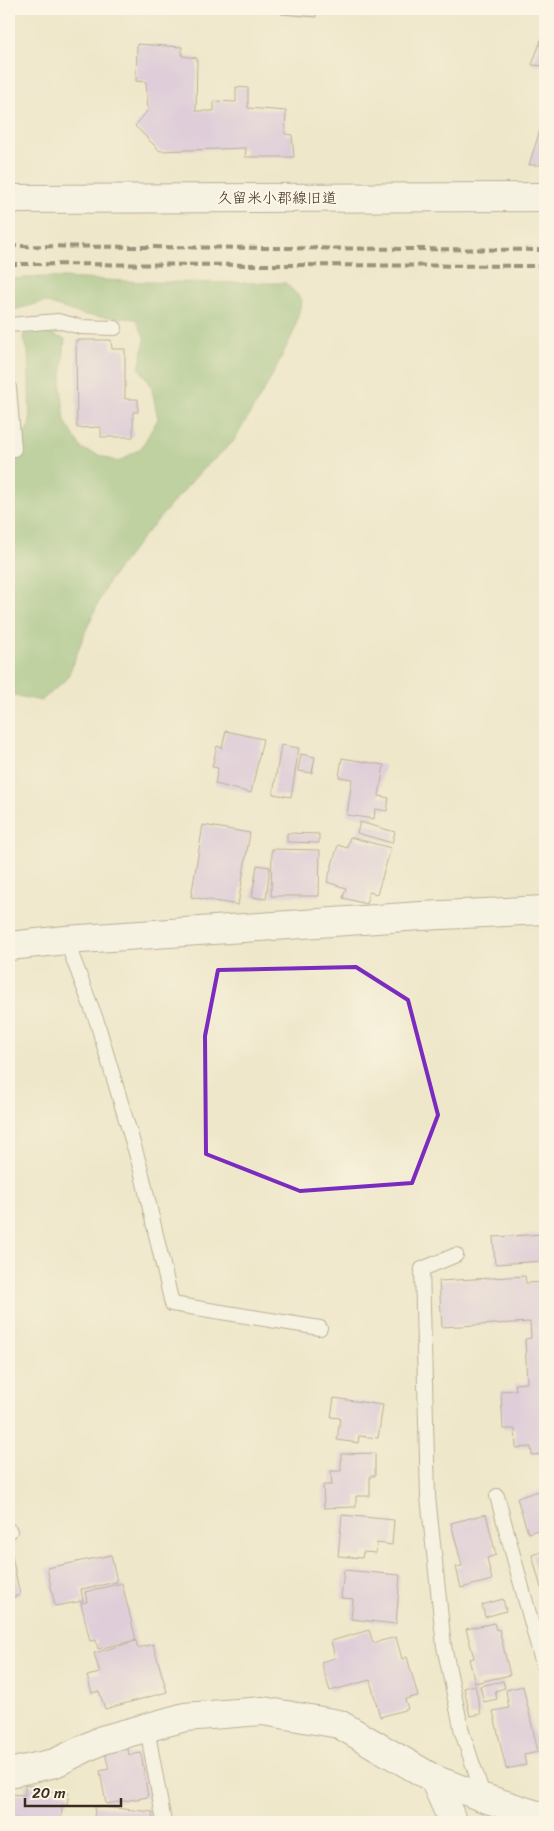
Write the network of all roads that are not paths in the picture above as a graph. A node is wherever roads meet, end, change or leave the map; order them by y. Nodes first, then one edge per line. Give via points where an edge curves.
1 (545, 197) edge
2 (9, 199) edge
3 (9, 325) edge
4 (115, 328) dead end
5 (9, 387) edge
6 (14, 449) dead end
7 (545, 910) edge
8 (66, 940) junction
9 (9, 946) edge
10 (456, 1256) dead end
11 (320, 1328) dead end
12 (497, 1496) dead end
13 (545, 1672) edge
14 (147, 1728) junction
15 (9, 1773) edge
16 (434, 1779) junction
17 (484, 1798) junction
18 (545, 1816) edge
19 (164, 1822) edge
20 (453, 1822) edge

1 - 2 street, 久留米小郡線旧道
3 - 4 lane via 58,321
5 - 6 lane
7 - 8 street
8 - 9 street
8 - 11 lane via 97,1022 141,1170 172,1304
10 - 17 lane via 422,1269 428,1497 444,1646 462,1732
12 - 13 lane
14 - 15 street via 102,1740 55,1763
14 - 16 street via 185,1717 263,1710 338,1724
14 - 19 lane
16 - 17 street
16 - 20 street
17 - 18 street

